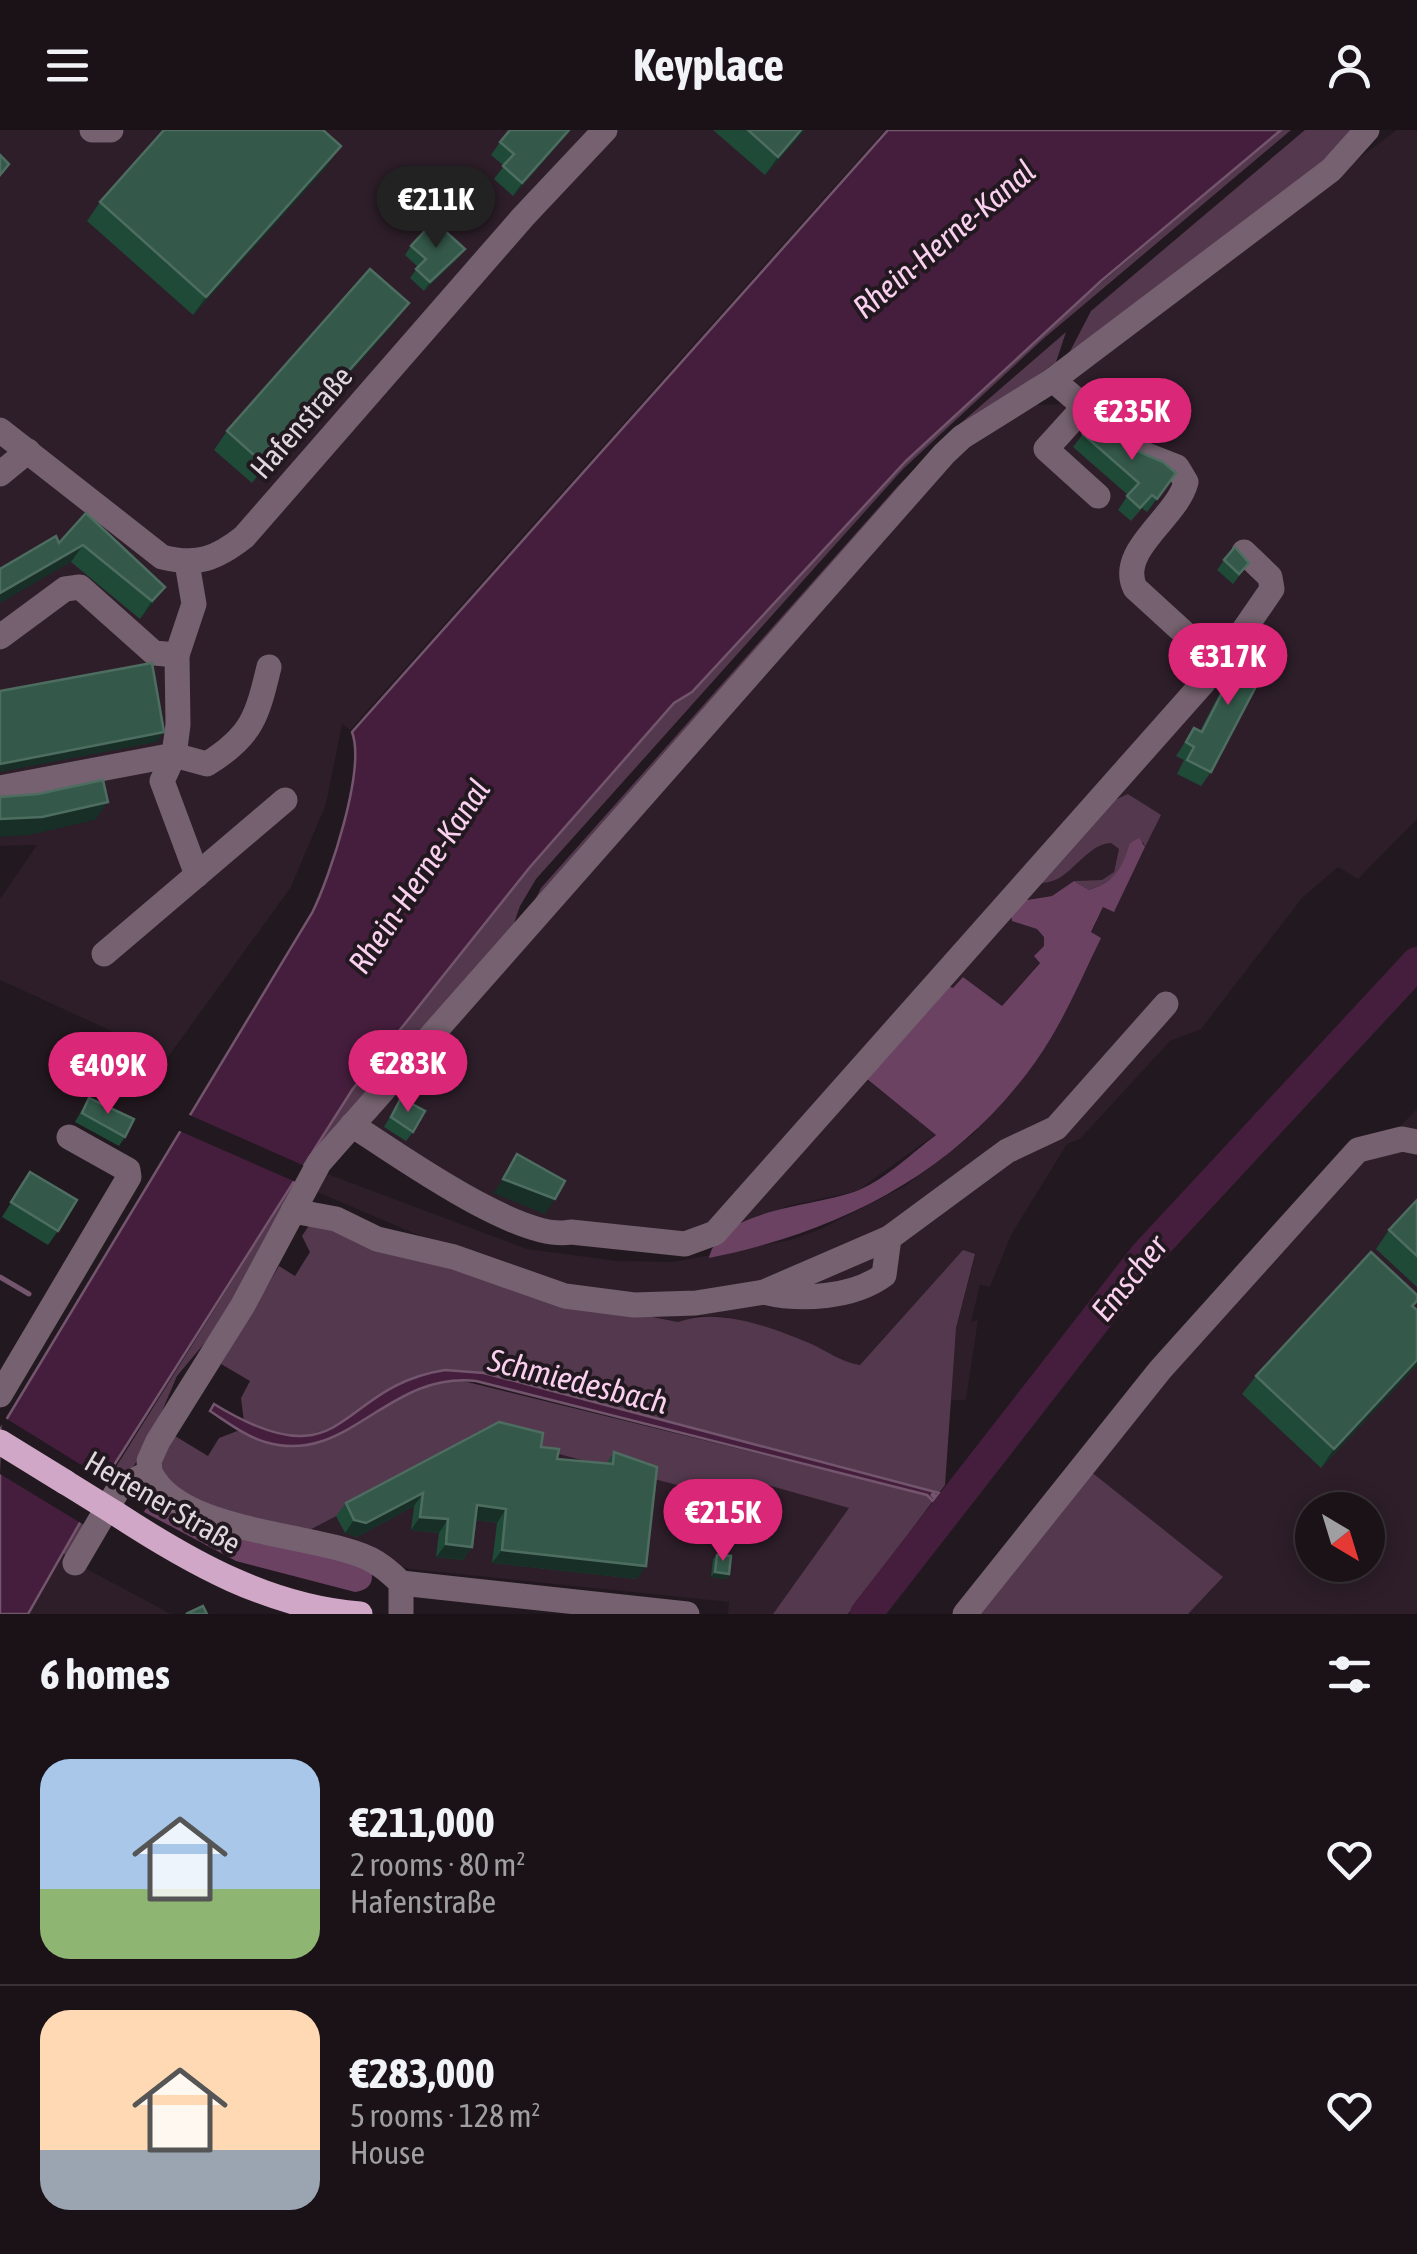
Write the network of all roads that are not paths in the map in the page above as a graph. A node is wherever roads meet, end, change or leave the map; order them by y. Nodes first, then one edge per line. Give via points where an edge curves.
1 (92, 130) edge
2 (111, 130) edge
3 (605, 130) edge
4 (1367, 130) edge
5 (1053, 380) junction
6 (1084, 408) junction
7 (0, 430) edge
8 (28, 451) junction
9 (0, 474) edge
10 (1098, 496) dead end
11 (1244, 552) edge
12 (186, 564) junction
13 (0, 637) edge
14 (177, 655) junction
15 (269, 667) dead end
16 (1209, 667) junction
17 (174, 755) junction
18 (0, 788) edge
19 (285, 800) dead end
20 (197, 874) junction
21 (104, 954) dead end
22 (1166, 1004) dead end
23 (352, 1125) junction
24 (68, 1137) dead end
25 (1417, 1142) edge
26 (292, 1210) junction
27 (888, 1238) junction
28 (764, 1292) junction
29 (0, 1395) edge
30 (0, 1442) edge
31 (150, 1472) junction
32 (75, 1563) dead end
33 (402, 1582) junction
34 (360, 1614) edge
35 (401, 1614) edge
36 (687, 1614) edge
37 (965, 1614) edge

1 - 2 street
3 - 12 street, Hafenstraße via 244,537 209,561
4 - 5 street via 1331,170
5 - 6 street
5 - 23 street via 944,454
6 - 10 street via 1046,450
6 - 16 street via 1136,451 1177,467 1186,482 1181,502 1131,561 1129,576 1205,652
7 - 8 street
8 - 9 street
8 - 12 street via 162,558
11 - 16 street via 1270,576 1272,589 1232,647
12 - 14 street via 194,604
13 - 14 street via 65,590 80,587 154,652
14 - 17 street
15 - 17 street via 257,716 238,745 207,764
16 - 23 street via 1176,713 715,1233 700,1242 552,1236 482,1205
17 - 18 street
17 - 20 street via 162,781
19 - 20 street
20 - 21 street
22 - 27 street via 1056,1128 1007,1151
23 - 26 street
24 - 29 street via 128,1170 129,1177
25 - 37 street via 1358,1150 1160,1370
26 - 28 street via 565,1296 634,1306
26 - 31 street via 243,1305 158,1441
27 - 28 street
27 - 28 street via 884,1275 869,1286 792,1299
30 - 34 main road, Hertener Straße, bridge via 192,1562 309,1606
31 - 32 street via 118,1488
31 - 33 street, Hertener Straße via 167,1498 226,1521 368,1558
33 - 35 street
33 - 36 street, Hertener Straße

